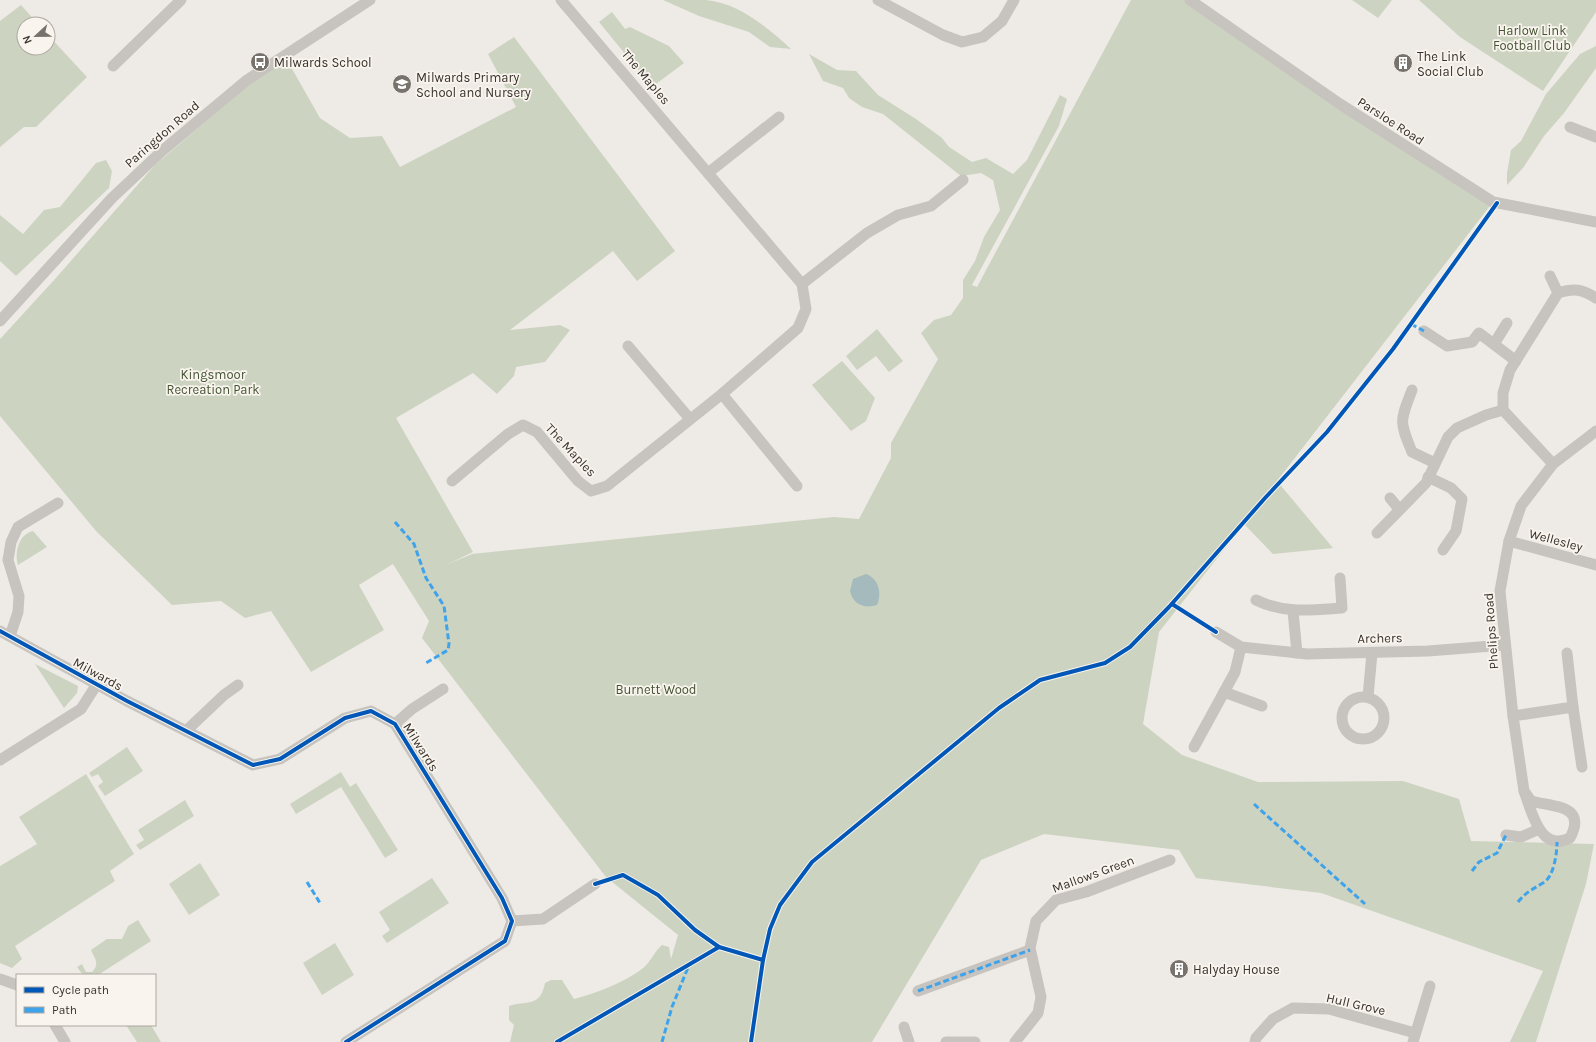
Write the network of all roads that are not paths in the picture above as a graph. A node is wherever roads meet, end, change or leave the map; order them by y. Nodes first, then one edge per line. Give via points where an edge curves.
1 (181, 0) edge
2 (561, 0) edge
3 (878, 0) edge
4 (1014, 0) edge
5 (1190, 0) edge
6 (364, 2) edge
7 (113, 66) dead end
8 (778, 117) dead end
9 (1570, 127) dead end
10 (1596, 137) edge
11 (708, 173) junction
12 (963, 180) dead end
13 (1596, 222) edge
14 (1550, 276) dead end
15 (802, 284) junction
16 (1558, 293) junction
17 (1596, 298) edge
18 (0, 321) edge
19 (1507, 323) dead end
20 (1424, 331) dead end
21 (1494, 344) junction
22 (628, 346) dead end
23 (1516, 361) junction
24 (1412, 390) dead end
25 (722, 394) junction
26 (1504, 410) junction
27 (690, 419) junction
28 (1596, 432) edge
29 (1435, 463) junction
30 (1553, 464) junction
31 (1428, 477) junction
32 (452, 481) dead end
33 (797, 486) dead end
34 (1390, 498) dead end
35 (58, 502) dead end
36 (1399, 509) junction
37 (1376, 533) dead end
38 (1508, 541) junction
39 (1443, 550) dead end
40 (1596, 565) edge
41 (1340, 578) dead end
42 (1256, 600) dead end
43 (1293, 611) junction
44 (1216, 632) dead end
45 (5, 633) edge
46 (1504, 646) junction
47 (1241, 647) junction
48 (1372, 652) junction
49 (1297, 653) junction
50 (1567, 653) dead end
51 (97, 684) junction
52 (238, 685) dead end
53 (443, 689) dead end
54 (1224, 692) junction
55 (1368, 697) dead end
56 (1262, 706) dead end
57 (1574, 708) junction
58 (1513, 716) junction
59 (396, 724) junction
60 (187, 730) junction
61 (1194, 747) dead end
62 (0, 760) edge
63 (1582, 767) dead end
64 (1524, 791) junction
65 (1539, 829) junction
66 (1506, 835) dead end
67 (1170, 860) dead end
68 (595, 884) dead end
69 (512, 921) junction
70 (1030, 950) junction
71 (0, 979) edge
72 (16, 985) edge
73 (1430, 986) dead end
74 (918, 991) dead end
75 (56, 1026) edge
76 (904, 1027) dead end
77 (1414, 1038) edge
78 (65, 1042) edge
79 (346, 1042) edge
80 (910, 1042) edge
81 (946, 1042) edge
82 (975, 1042) edge
83 (1015, 1042) edge
84 (1255, 1042) edge

1 - 7 street
2 - 11 street, The Maples
3 - 4 street via 943,35 962,42 983,37 1002,21
5 - 13 street, Parsloe Road via 1340,104 1493,202
6 - 18 street, Paringdon Road via 247,80 162,151 112,198
8 - 11 street
9 - 10 street
11 - 15 street, The Maples
12 - 15 street via 932,206 898,215 867,233
14 - 16 street
15 - 25 street, The Maples via 806,309 798,328
16 - 17 street via 1584,291
16 - 23 street
19 - 21 street
20 - 21 street via 1447,346 1472,342 1478,333
21 - 23 street
22 - 27 street
23 - 26 street via 1505,383
24 - 29 street via 1402,415 1403,429 1412,452
25 - 27 street, The Maples
25 - 33 street
26 - 29 street via 1457,428 1448,437
26 - 30 street
27 - 32 street, The Maples via 607,486 591,491 578,481 537,432 523,425 508,434
28 - 30 street, Phelips Road
29 - 31 street
30 - 38 street, Phelips Road via 1521,506
31 - 36 street via 1426,483
31 - 39 street via 1451,488 1462,498 1456,531
34 - 36 street
35 - 45 street, Milwards via 18,527 11,542 8,560 19,596 18,612
36 - 37 street
38 - 40 street, Wellesley
38 - 46 street, Phelips Road via 1500,591
41 - 43 street via 1342,608
42 - 43 street via 1269,607
43 - 49 street
44 - 47 street
45 - 51 street, Milwards
46 - 48 street, Archers
46 - 58 street, Phelips Road
47 - 49 street, Archers
47 - 54 street via 1235,672
48 - 49 street, Archers
48 - 55 street
50 - 57 street
51 - 60 street, Milwards
51 - 62 street, Milwards via 81,709
52 - 60 street
53 - 59 street, Milwards via 412,708
54 - 56 street
54 - 61 street
57 - 58 street
57 - 63 street
58 - 64 street, Phelips Road
59 - 60 street, Milwards via 371,711 346,718 280,759 253,765
59 - 69 street, Milwards via 502,898
64 - 65 street, Phelips Road
64 - 65 street via 1531,801 1565,808 1574,817 1574,830 1570,838 1562,842 1547,838
65 - 66 street via 1522,837
67 - 70 street, Mallows Green via 1086,892 1056,900 1036,921
68 - 69 street via 543,919
69 - 79 street via 505,941
70 - 74 street
70 - 83 street, Mallows Green via 1041,997 1038,1013
71 - 72 street
73 - 77 street, Hull Grove
75 - 78 street
76 - 80 street
77 - 84 street, Hull Grove via 1329,1009 1293,1008 1273,1019
81 - 82 street

